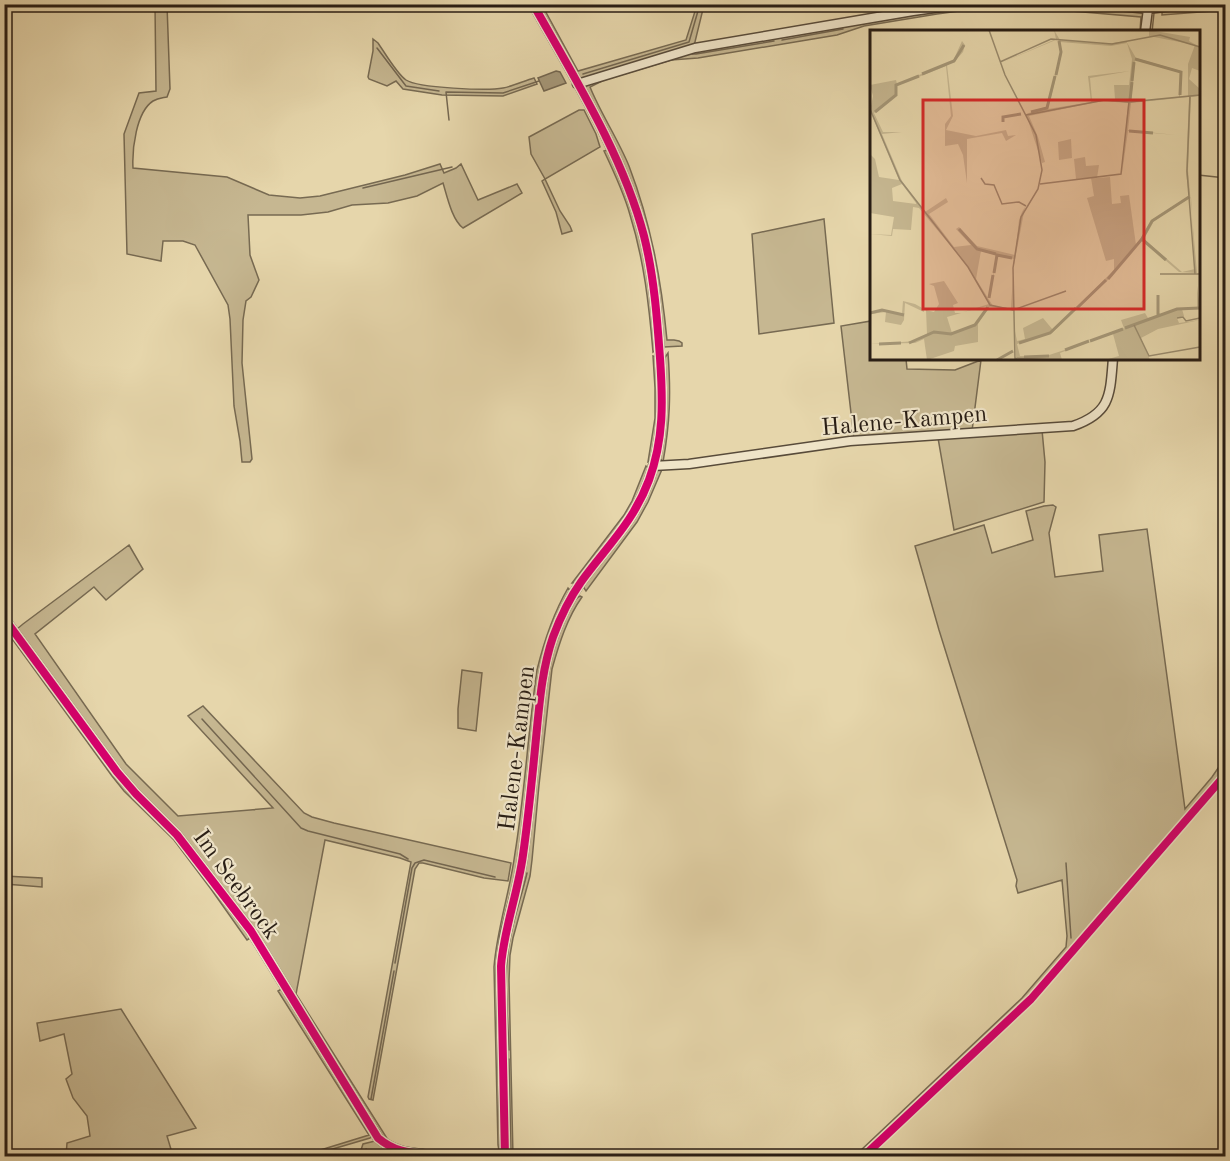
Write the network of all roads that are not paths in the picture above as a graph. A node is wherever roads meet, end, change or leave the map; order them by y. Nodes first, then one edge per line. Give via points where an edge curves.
1 (533, 4) edge
2 (963, 4) edge
3 (1099, 4) edge
4 (1191, 4) edge
5 (1148, 9) junction
6 (1145, 30) edge
7 (577, 84) junction
8 (1113, 360) edge
9 (653, 466) junction
10 (4, 618) edge
11 (438, 1156) edge
12 (505, 1156) edge

1 - 7 street, Halene-Kampen
2 - 7 street via 695,48
3 - 5 street
4 - 5 street
5 - 6 street
7 - 9 street, Halene-Kampen via 622,171 648,253 663,390
8 - 9 street, Halene-Kampen via 1110,392 1104,408 1073,426 850,441
9 - 12 street, Halene-Kampen via 631,517 573,594 549,650 523,857 502,951
10 - 11 street, Im Seebrock via 117,772 177,835 251,931 378,1138 403,1152

